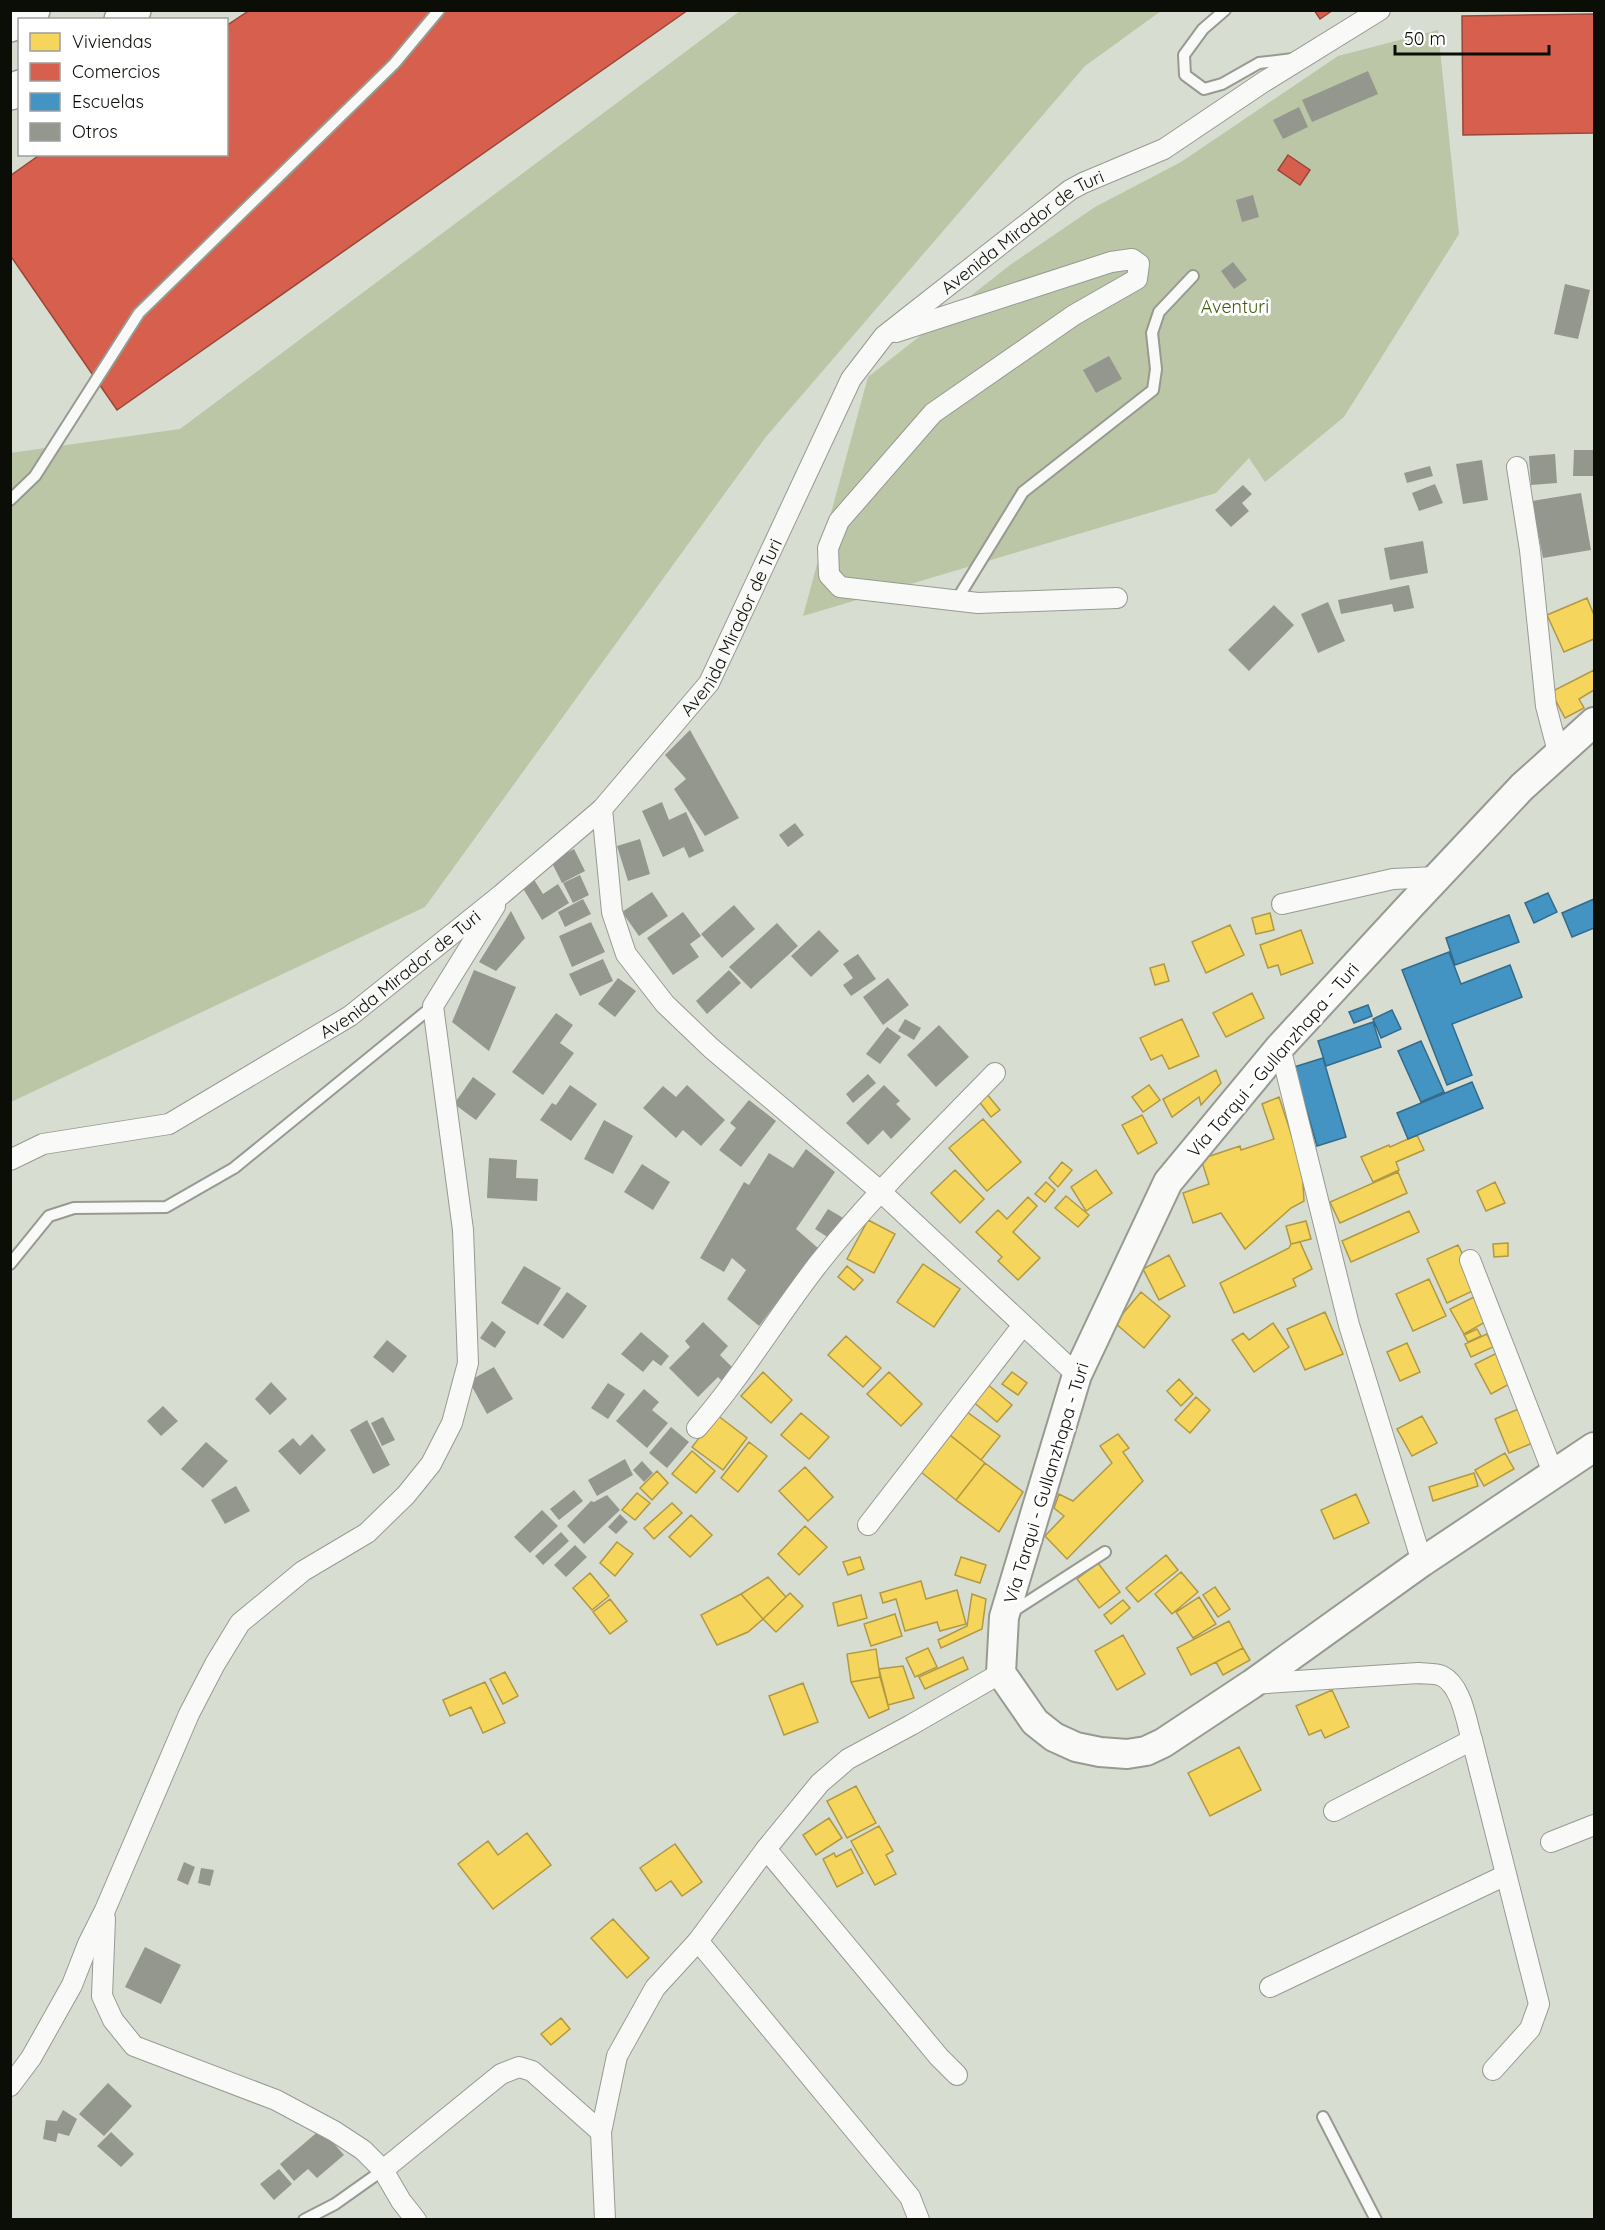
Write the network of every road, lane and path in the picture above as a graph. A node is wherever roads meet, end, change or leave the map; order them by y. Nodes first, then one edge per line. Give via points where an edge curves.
1 (439, 10) edge
2 (1225, 10) edge
3 (1380, 10) edge
4 (1302, 58) junction
5 (1193, 276) dead end
6 (884, 336) junction
7 (1517, 467) dead end
8 (10, 500) edge
9 (1117, 598) dead end
10 (956, 601) junction
11 (1594, 722) edge
12 (1558, 752) junction
13 (602, 809) junction
14 (1437, 877) junction
15 (502, 894) junction
16 (1282, 904) dead end
17 (433, 1006) junction
18 (1280, 1047) junction
19 (995, 1073) dead end
20 (10, 1160) edge
21 (880, 1191) junction
22 (1470, 1260) dead end
23 (10, 1264) edge
24 (1023, 1325) junction
25 (1077, 1375) junction
26 (697, 1428) dead end
27 (1594, 1447) edge
28 (1554, 1475) junction
29 (868, 1525) dead end
30 (1105, 1552) dead end
31 (1422, 1562) junction
32 (1004, 1617) junction
33 (1001, 1673) junction
34 (1252, 1684) junction
35 (1473, 1740) junction
36 (1334, 1811) dead end
37 (1594, 1824) edge
38 (1551, 1842) dead end
39 (766, 1849) junction
40 (1506, 1875) junction
41 (105, 1910) junction
42 (698, 1941) junction
43 (1270, 1987) dead end
44 (1493, 2070) dead end
45 (957, 2074) dead end
46 (10, 2086) edge
47 (1323, 2117) dead end
48 (601, 2132) junction
49 (383, 2170) junction
50 (304, 2220) edge
51 (416, 2220) edge
52 (605, 2220) edge
53 (920, 2220) edge
54 (1376, 2220) edge

1 - 8 lane via 394,64 139,313 35,476
2 - 4 lane via 1203,29 1184,55 1185,75 1204,89 1222,84 1259,63
3 - 4 street, Avenida Mirador de Turi
4 - 6 street, Avenida Mirador de Turi via 1164,149 1070,190
5 - 10 lane via 1159,312 1152,333 1156,369 1153,390 1023,492
6 - 10 street via 1111,262 1132,259 1139,264 1137,279 1074,315 933,413 839,521 828,548 829,575 840,587
6 - 13 street, Avenida Mirador de Turi via 851,379 709,683
7 - 12 street via 1546,706
9 - 10 street
11 - 12 main road, Vía Tarqui - Gullanzhapa - Turi
12 - 14 main road, Vía Tarqui - Gullanzhapa - Turi
13 - 15 street, Avenida Mirador de Turi
13 - 21 street via 612,912 626,954 665,1004 711,1048
14 - 16 street via 1394,879
14 - 18 main road, Vía Tarqui - Gullanzhapa - Turi
15 - 17 street
15 - 20 street, Avenida Mirador de Turi via 350,1016 169,1124 43,1144
17 - 23 lane via 234,1168 166,1207 74,1208 49,1216
17 - 41 street via 463,1230 468,1363 452,1424 431,1464 399,1503 367,1533 303,1571 240,1623 189,1714
18 - 25 main road, Vía Tarqui - Gullanzhapa - Turi via 1168,1182
18 - 31 street via 1349,1325
19 - 21 street
21 - 24 street
21 - 26 street via 819,1263 729,1391
22 - 28 street
24 - 25 street
24 - 29 street
25 - 32 main road, Vía Tarqui - Gullanzhapa - Turi
27 - 28 main road
28 - 31 main road
30 - 32 lane
31 - 34 main road
32 - 33 main road, Vía Tarqui - Gullanzhapa - Turi
33 - 34 main road via 1035,1722 1054,1737 1076,1747 1126,1754 1162,1743
33 - 39 street via 848,1759 820,1783
34 - 35 street via 1418,1673 1440,1675 1459,1697
35 - 36 street
35 - 40 street
37 - 38 street
39 - 42 street
39 - 45 street
40 - 43 street
40 - 44 street via 1539,2004 1530,2029
41 - 46 street via 72,1984 31,2058
41 - 49 street via 102,1996 113,2020 134,2046 276,2100 334,2131 363,2150
42 - 48 street via 655,1988 617,2056
42 - 53 street via 910,2197
47 - 54 lane
48 - 49 street via 532,2071 519,2067 501,2074
48 - 52 street
49 - 50 lane via 335,2204
49 - 51 street

